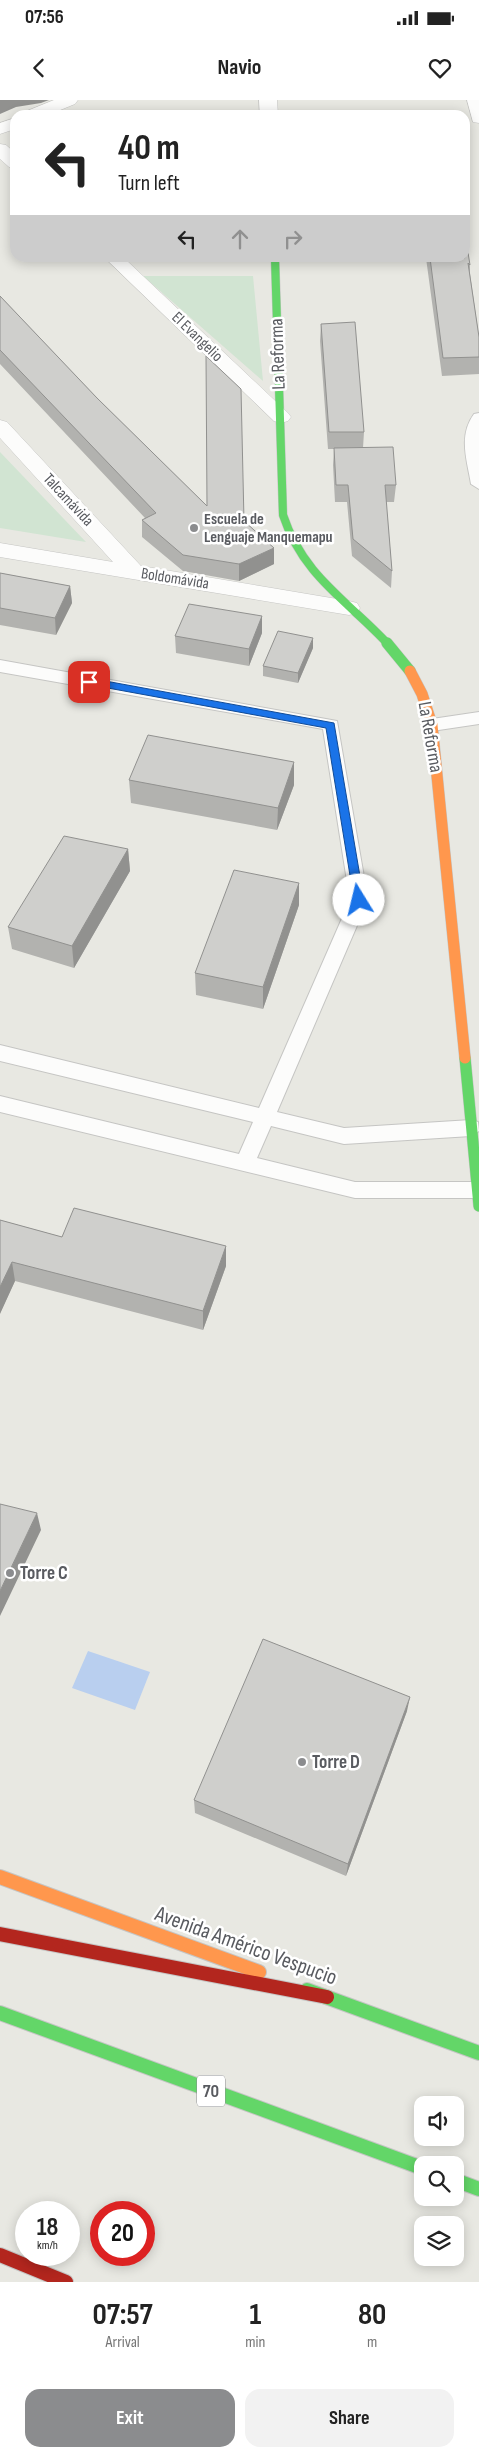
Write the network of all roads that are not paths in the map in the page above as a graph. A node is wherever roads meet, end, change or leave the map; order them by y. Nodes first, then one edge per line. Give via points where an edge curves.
1 (69, 100) edge
2 (476, 100) edge
3 (45, 110) edge
4 (479, 118) edge
5 (0, 149) edge
6 (10, 158) edge
7 (118, 262) edge
8 (275, 262) edge
9 (281, 416) junction
10 (479, 417) edge
11 (0, 426) edge
12 (479, 484) edge
13 (0, 550) edge
14 (135, 573) junction
15 (349, 608) junction
16 (0, 666) edge
17 (479, 718) edge
18 (432, 725) junction
19 (0, 1053) edge
20 (0, 1104) edge
21 (265, 1117) junction
22 (471, 1128) junction
23 (244, 1164) junction
24 (478, 1198) edge
25 (0, 1877) edge
26 (0, 1934) edge
27 (327, 1997) junction
28 (0, 2012) edge
29 (479, 2053) edge
30 (414, 2165) edge
31 (464, 2183) edge
32 (479, 2188) edge
33 (0, 2255) edge
34 (66, 2282) edge

1 - 3 street
2 - 4 street
5 - 6 street
7 - 9 street, El Evangelio
8 - 9 main road, La Reforma
9 - 15 main road, La Reforma via 286,528 302,559
10 - 12 lane via 472,432
11 - 14 street, Talcamávida
13 - 14 street, Boldomávida
14 - 15 street, Boldomávida
15 - 18 main road, La Reforma via 408,666 421,689
16 - 21 lane via 330,725 359,900
17 - 18 lane
18 - 22 main road, La Reforma
19 - 21 lane
20 - 23 lane
21 - 22 lane via 344,1136
21 - 23 lane
22 - 24 main road, La Reforma
23 - 24 lane via 354,1190
25 - 27 main road, Avenida Américo Vespucio
26 - 27 main road
27 - 29 main road, Avenida Américo Vespucio
28 - 30 main road, 70
31 - 32 main road
33 - 34 main road

